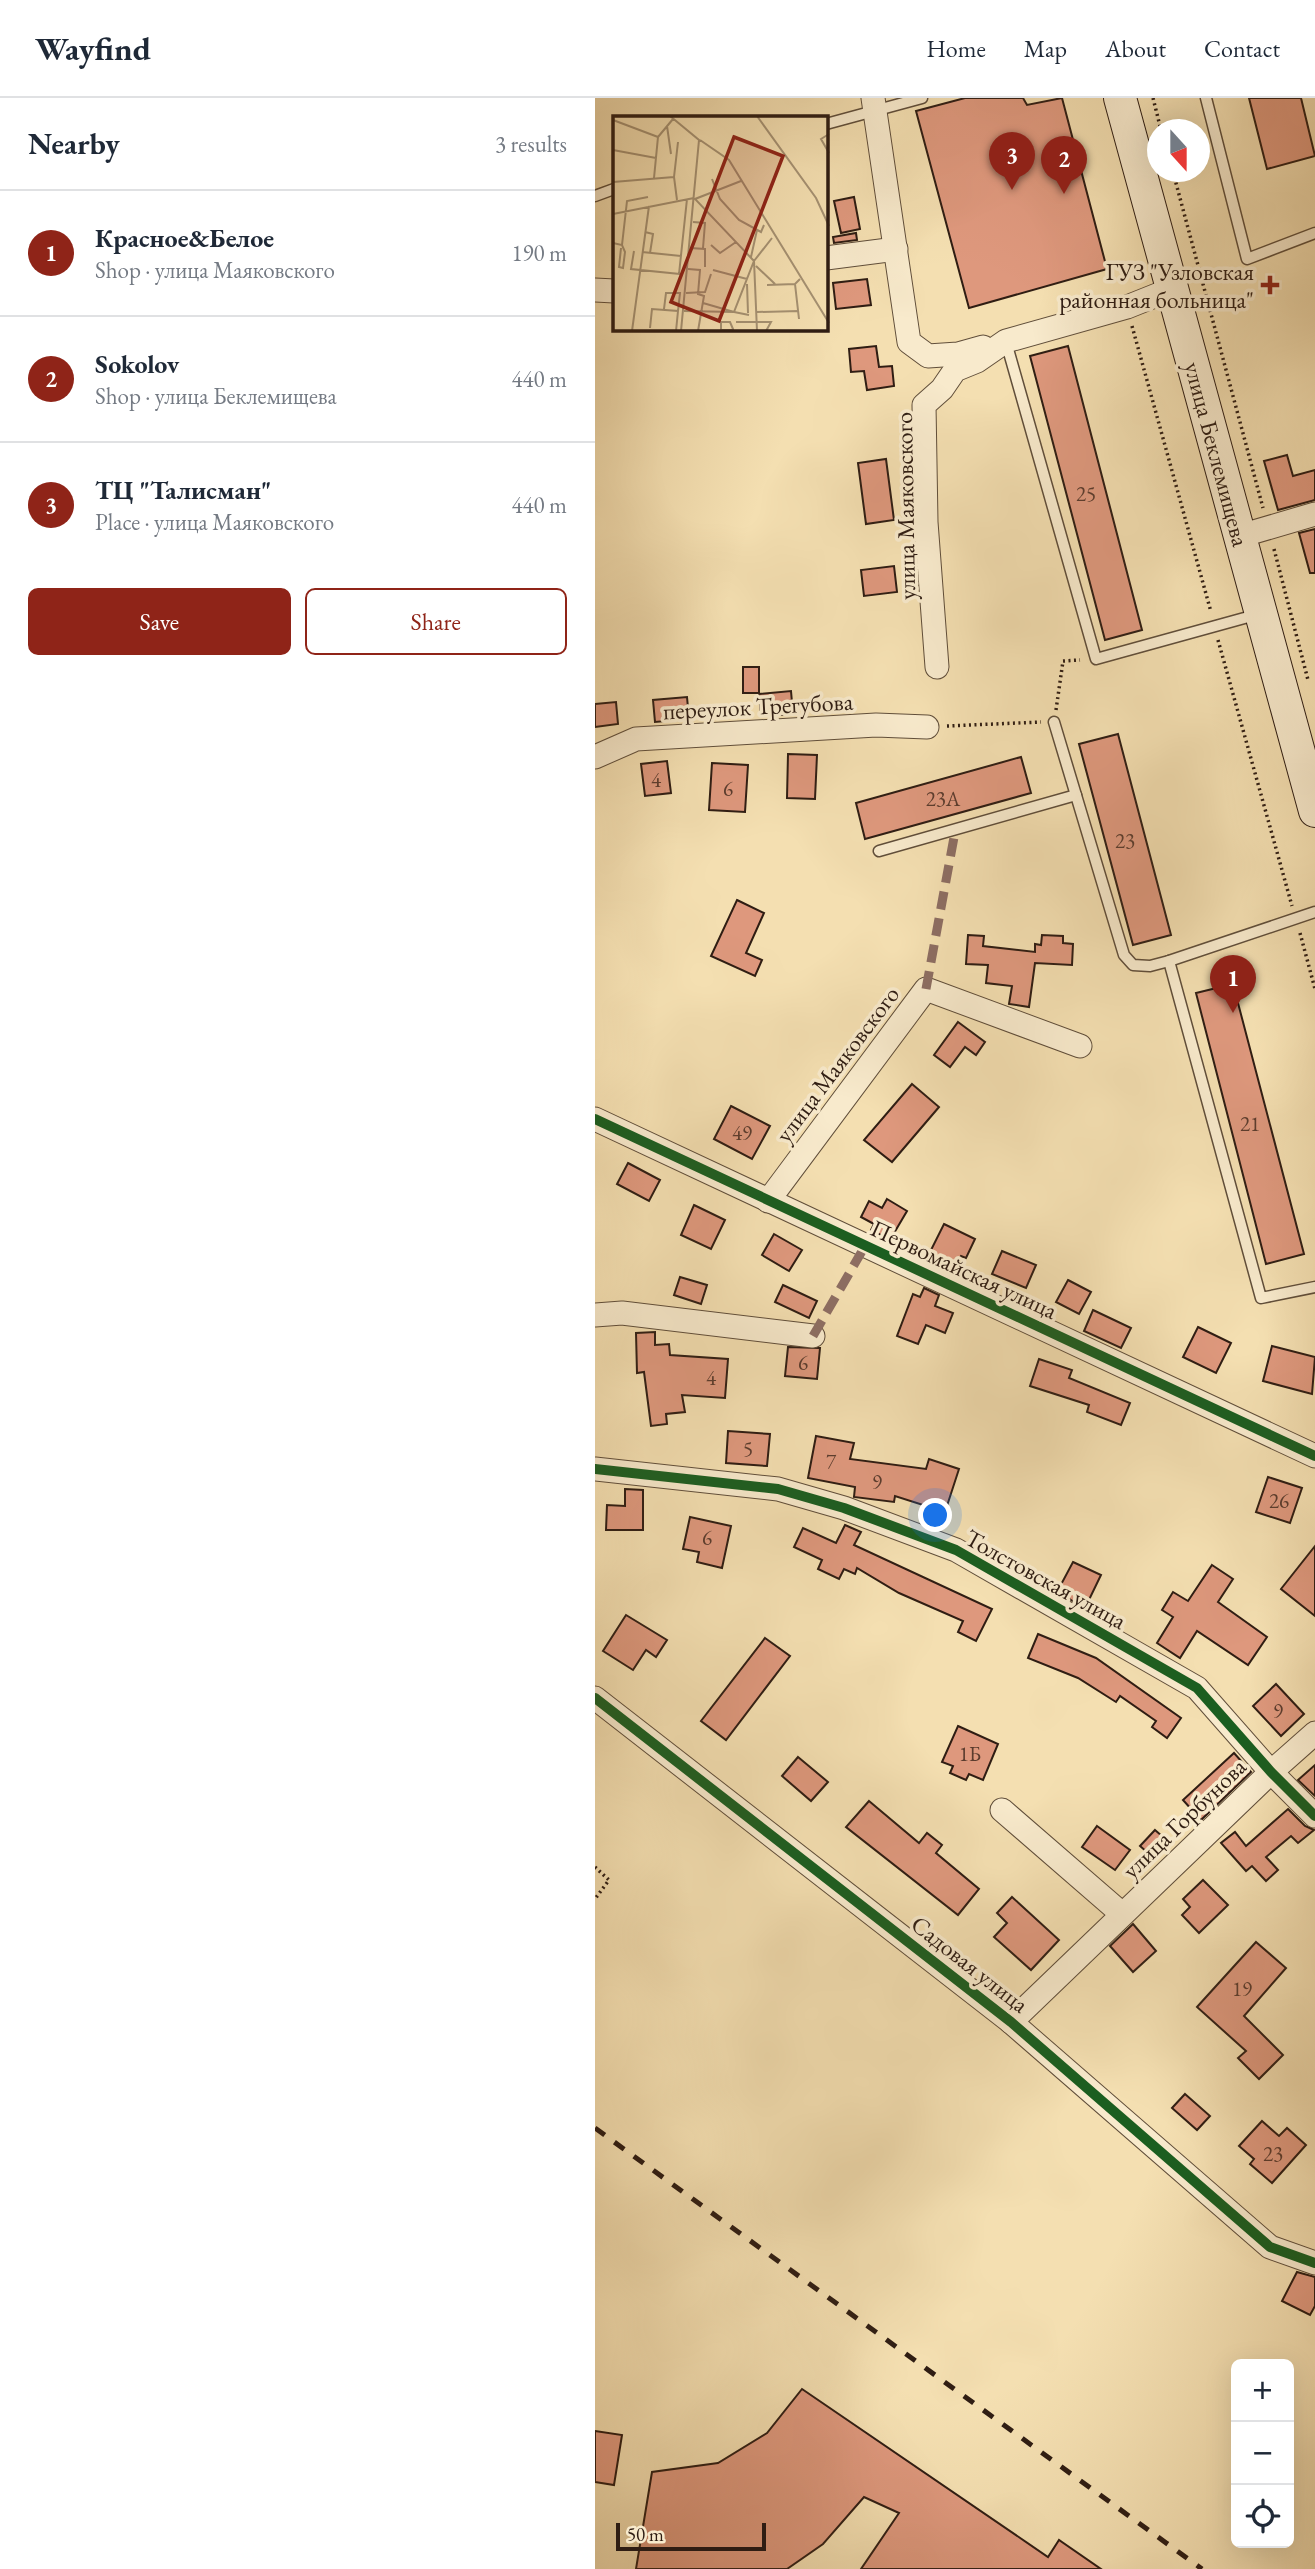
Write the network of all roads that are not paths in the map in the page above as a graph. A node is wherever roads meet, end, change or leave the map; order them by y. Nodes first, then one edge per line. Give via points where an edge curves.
1 (922, 98) edge
2 (1120, 98) edge
3 (1206, 98) edge
4 (875, 105) edge
5 (828, 123) edge
6 (613, 189) edge
7 (595, 196) edge
8 (1315, 233) edge
9 (896, 249) junction
10 (828, 258) edge
11 (1172, 289) junction
12 (595, 290) edge
13 (613, 291) edge
14 (1006, 341) junction
15 (1315, 514) edge
16 (1254, 532) junction
17 (1261, 613) junction
18 (937, 667) dead end
19 (1054, 722) road end
20 (927, 727) road end
21 (595, 757) edge
22 (1076, 795) junction
23 (1313, 795) edge
24 (879, 851) dead end
25 (1315, 912) edge
26 (1169, 961) junction
27 (1080, 1046) dead end
28 (595, 1119) edge
29 (768, 1201) junction
30 (1315, 1287) edge
31 (595, 1315) edge
32 (813, 1336) dead end
33 (1315, 1456) edge
34 (595, 1469) edge
35 (595, 1698) edge
36 (1315, 1733) edge
37 (1271, 1772) junction
38 (1002, 1810) dead end
39 (1315, 1816) edge
40 (1122, 1914) junction
41 (1011, 2022) junction
42 (1315, 2263) edge

1 - 4 lane
2 - 11 main road, улица Беклемищева
3 - 8 lane via 1247,259
4 - 5 lane
4 - 9 street, улица Маяковского
6 - 7 lane
9 - 10 street
9 - 14 street, улица Маяковского via 909,342 928,356 958,354
11 - 14 street, улица Маяковского via 1127,307
11 - 16 main road, улица Беклемищева
12 - 13 street
14 - 17 lane via 1096,659
14 - 18 street, улица Маяковского via 955,370 925,405 926,522
15 - 16 street
16 - 17 main road, улица Беклемищева
17 - 23 main road, улица Беклемищева
19 - 22 lane
20 - 21 street, переулок Трегубова via 876,725 636,739
22 - 24 lane
22 - 26 lane via 1124,955 1133,965
25 - 26 lane
26 - 30 lane via 1261,1298
27 - 29 street, улица Маяковского via 926,989
28 - 29 street, Первомайская улица
29 - 33 street, Первомайская улица
31 - 32 street via 622,1313
34 - 37 street, Толстовская улица via 778,1489 956,1550 1196,1688
35 - 41 street, Садовая улица
36 - 37 street, улица Горбунова
37 - 39 street, Толстовская улица
37 - 40 street, улица Горбунова
38 - 40 street, улица Горбунова
40 - 41 street, улица Горбунова
41 - 42 street, Садовая улица via 1270,2247

